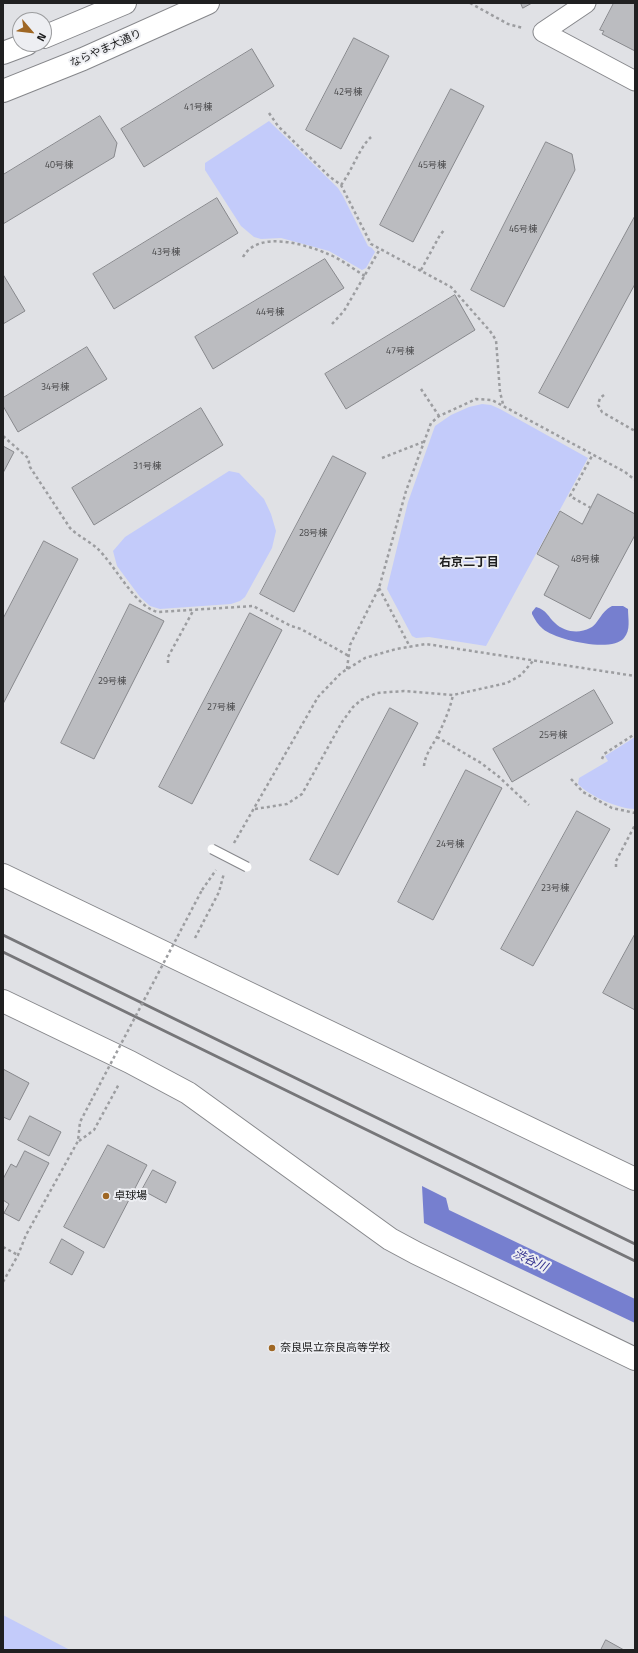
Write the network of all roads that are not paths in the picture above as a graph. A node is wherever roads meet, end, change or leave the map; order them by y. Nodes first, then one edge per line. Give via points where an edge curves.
1 (125, 3) edge
2 (208, 3) edge
3 (586, 3) edge
4 (52, 34) edge
5 (635, 81) edge
6 (3, 92) edge
7 (212, 849) dead end
8 (247, 867) dead end
9 (3, 875) edge
10 (3, 1001) edge
11 (635, 1179) edge
12 (635, 1359) edge

1 - 4 street
2 - 6 street, ならやま大通り
3 - 5 street via 543,32
7 - 8 lane, bridge
9 - 11 street
10 - 12 street via 188,1093 390,1239

